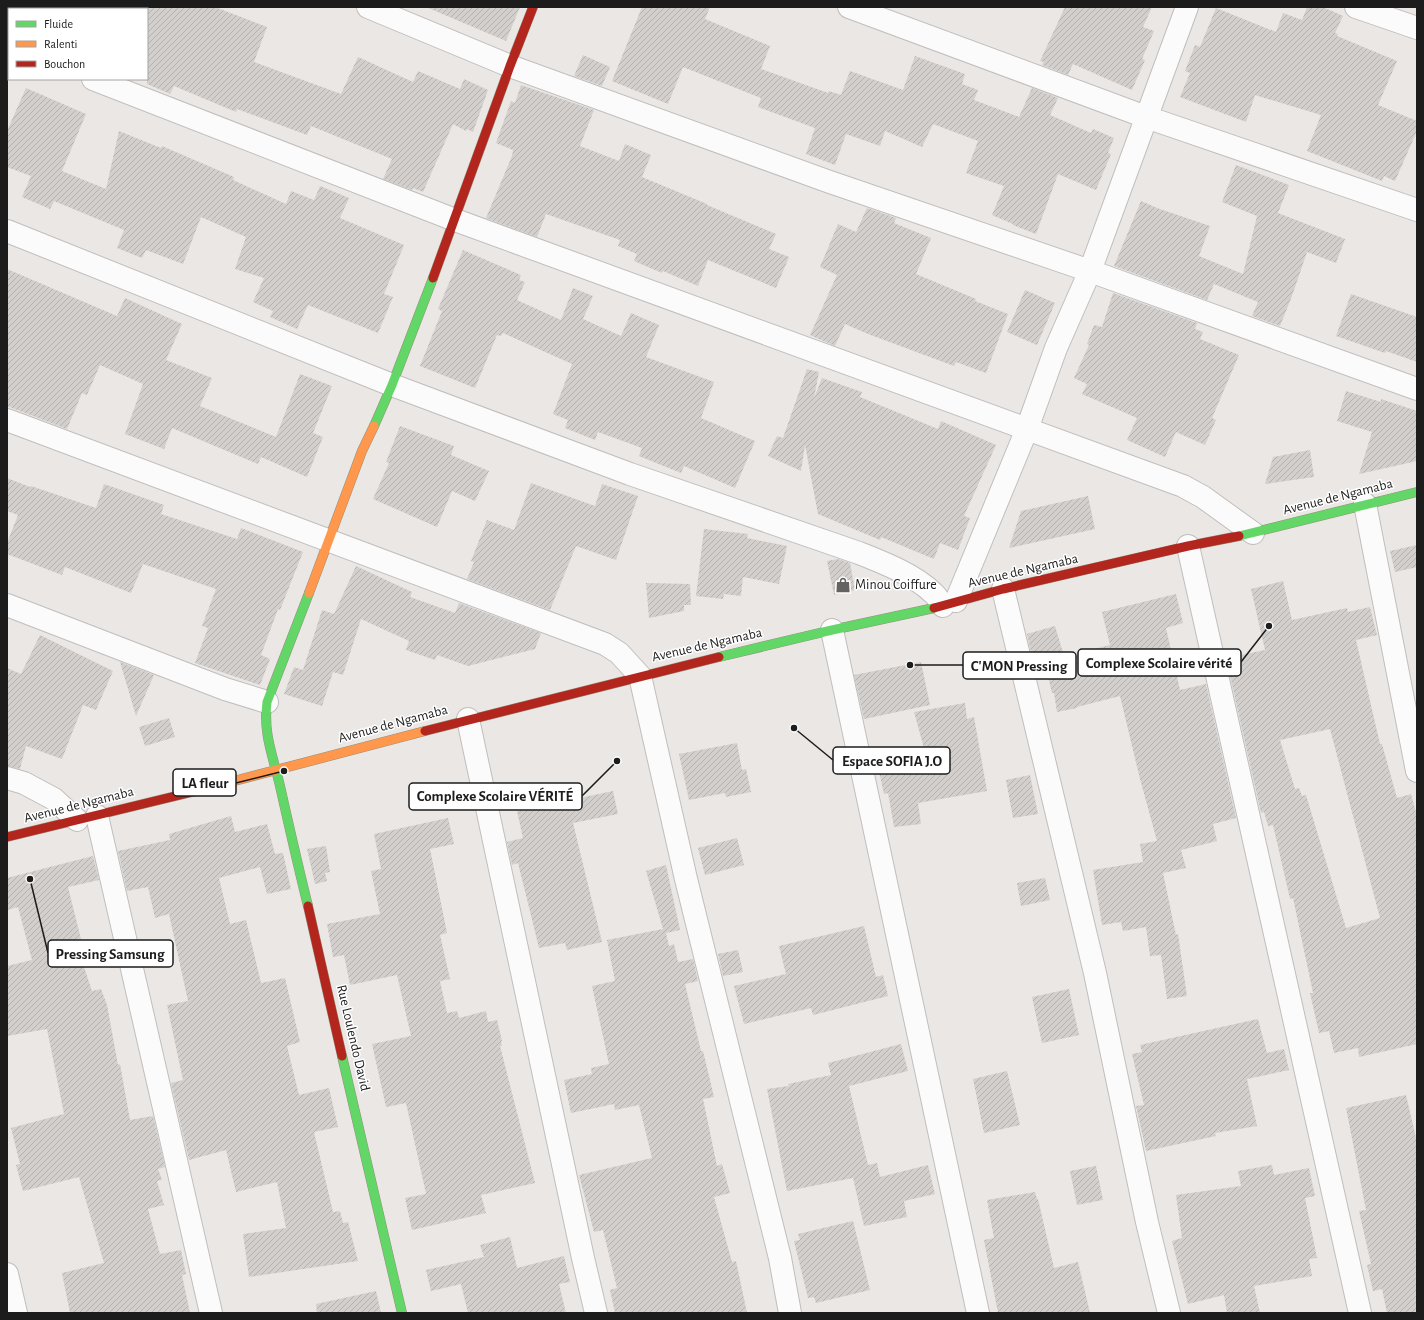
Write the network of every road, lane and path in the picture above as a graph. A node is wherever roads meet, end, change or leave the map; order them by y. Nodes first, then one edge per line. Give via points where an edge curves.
1 (368, 7) edge
2 (533, 7) edge
3 (849, 7) edge
4 (1187, 7) edge
5 (1356, 7) edge
6 (1417, 28) edge
7 (510, 66) junction
8 (96, 80) edge
9 (1146, 117) junction
10 (1417, 210) edge
11 (455, 220) junction
12 (7, 231) edge
13 (1090, 271) junction
14 (392, 385) junction
15 (1417, 389) edge
16 (7, 420) edge
17 (1027, 429) junction
18 (1417, 492) edge
19 (1365, 504) junction
20 (1253, 533) junction
21 (329, 541) junction
22 (1188, 546) junction
23 (1003, 590) junction
24 (949, 603) junction
25 (7, 605) edge
26 (832, 630) junction
27 (640, 676) junction
28 (267, 702) junction
29 (468, 719) junction
30 (276, 768) junction
31 (1417, 771) edge
32 (7, 778) edge
33 (87, 818) junction
34 (7, 837) edge
35 (7, 1274) edge
36 (16, 1313) edge
37 (211, 1313) edge
38 (402, 1313) edge
39 (596, 1313) edge
40 (790, 1313) edge
41 (978, 1313) edge
42 (1169, 1313) edge
43 (1360, 1313) edge

1 - 7 street
2 - 7 main road, Rue Loulendo David
3 - 9 street
4 - 9 street
5 - 6 street
7 - 11 main road, Rue Loulendo David
7 - 13 street via 820,178
8 - 11 street
9 - 10 street
9 - 13 street
11 - 14 main road, Rue Loulendo David
11 - 17 street
12 - 14 street
13 - 15 street
13 - 17 street via 1056,348
14 - 21 main road, Rue Loulendo David via 362,451
14 - 24 street via 630,474 859,552 890,565
16 - 21 street
17 - 20 street via 1183,486 1203,497
17 - 24 street
18 - 19 main road, Avenue de Ngamaba
19 - 20 main road, Avenue de Ngamaba
19 - 31 street
20 - 22 main road, Avenue de Ngamaba
21 - 27 street via 605,644 619,653
21 - 28 main road, Rue Loulendo David
22 - 23 main road, Avenue de Ngamaba
22 - 43 street
23 - 24 main road, Avenue de Ngamaba
23 - 42 street via 1095,972 1147,1222
24 - 26 main road, Avenue de Ngamaba
25 - 28 street via 225,689
26 - 27 main road, Avenue de Ngamaba
26 - 41 street
27 - 29 main road, Avenue de Ngamaba
27 - 40 street via 686,879 780,1258
28 - 30 main road, Rue Loulendo David via 265,733
29 - 30 main road, Avenue de Ngamaba
29 - 39 street
30 - 33 main road, Avenue de Ngamaba
30 - 38 main road, Rue Loulendo David
32 - 33 street via 24,783
33 - 34 main road, Avenue de Ngamaba
33 - 37 street
35 - 36 street

